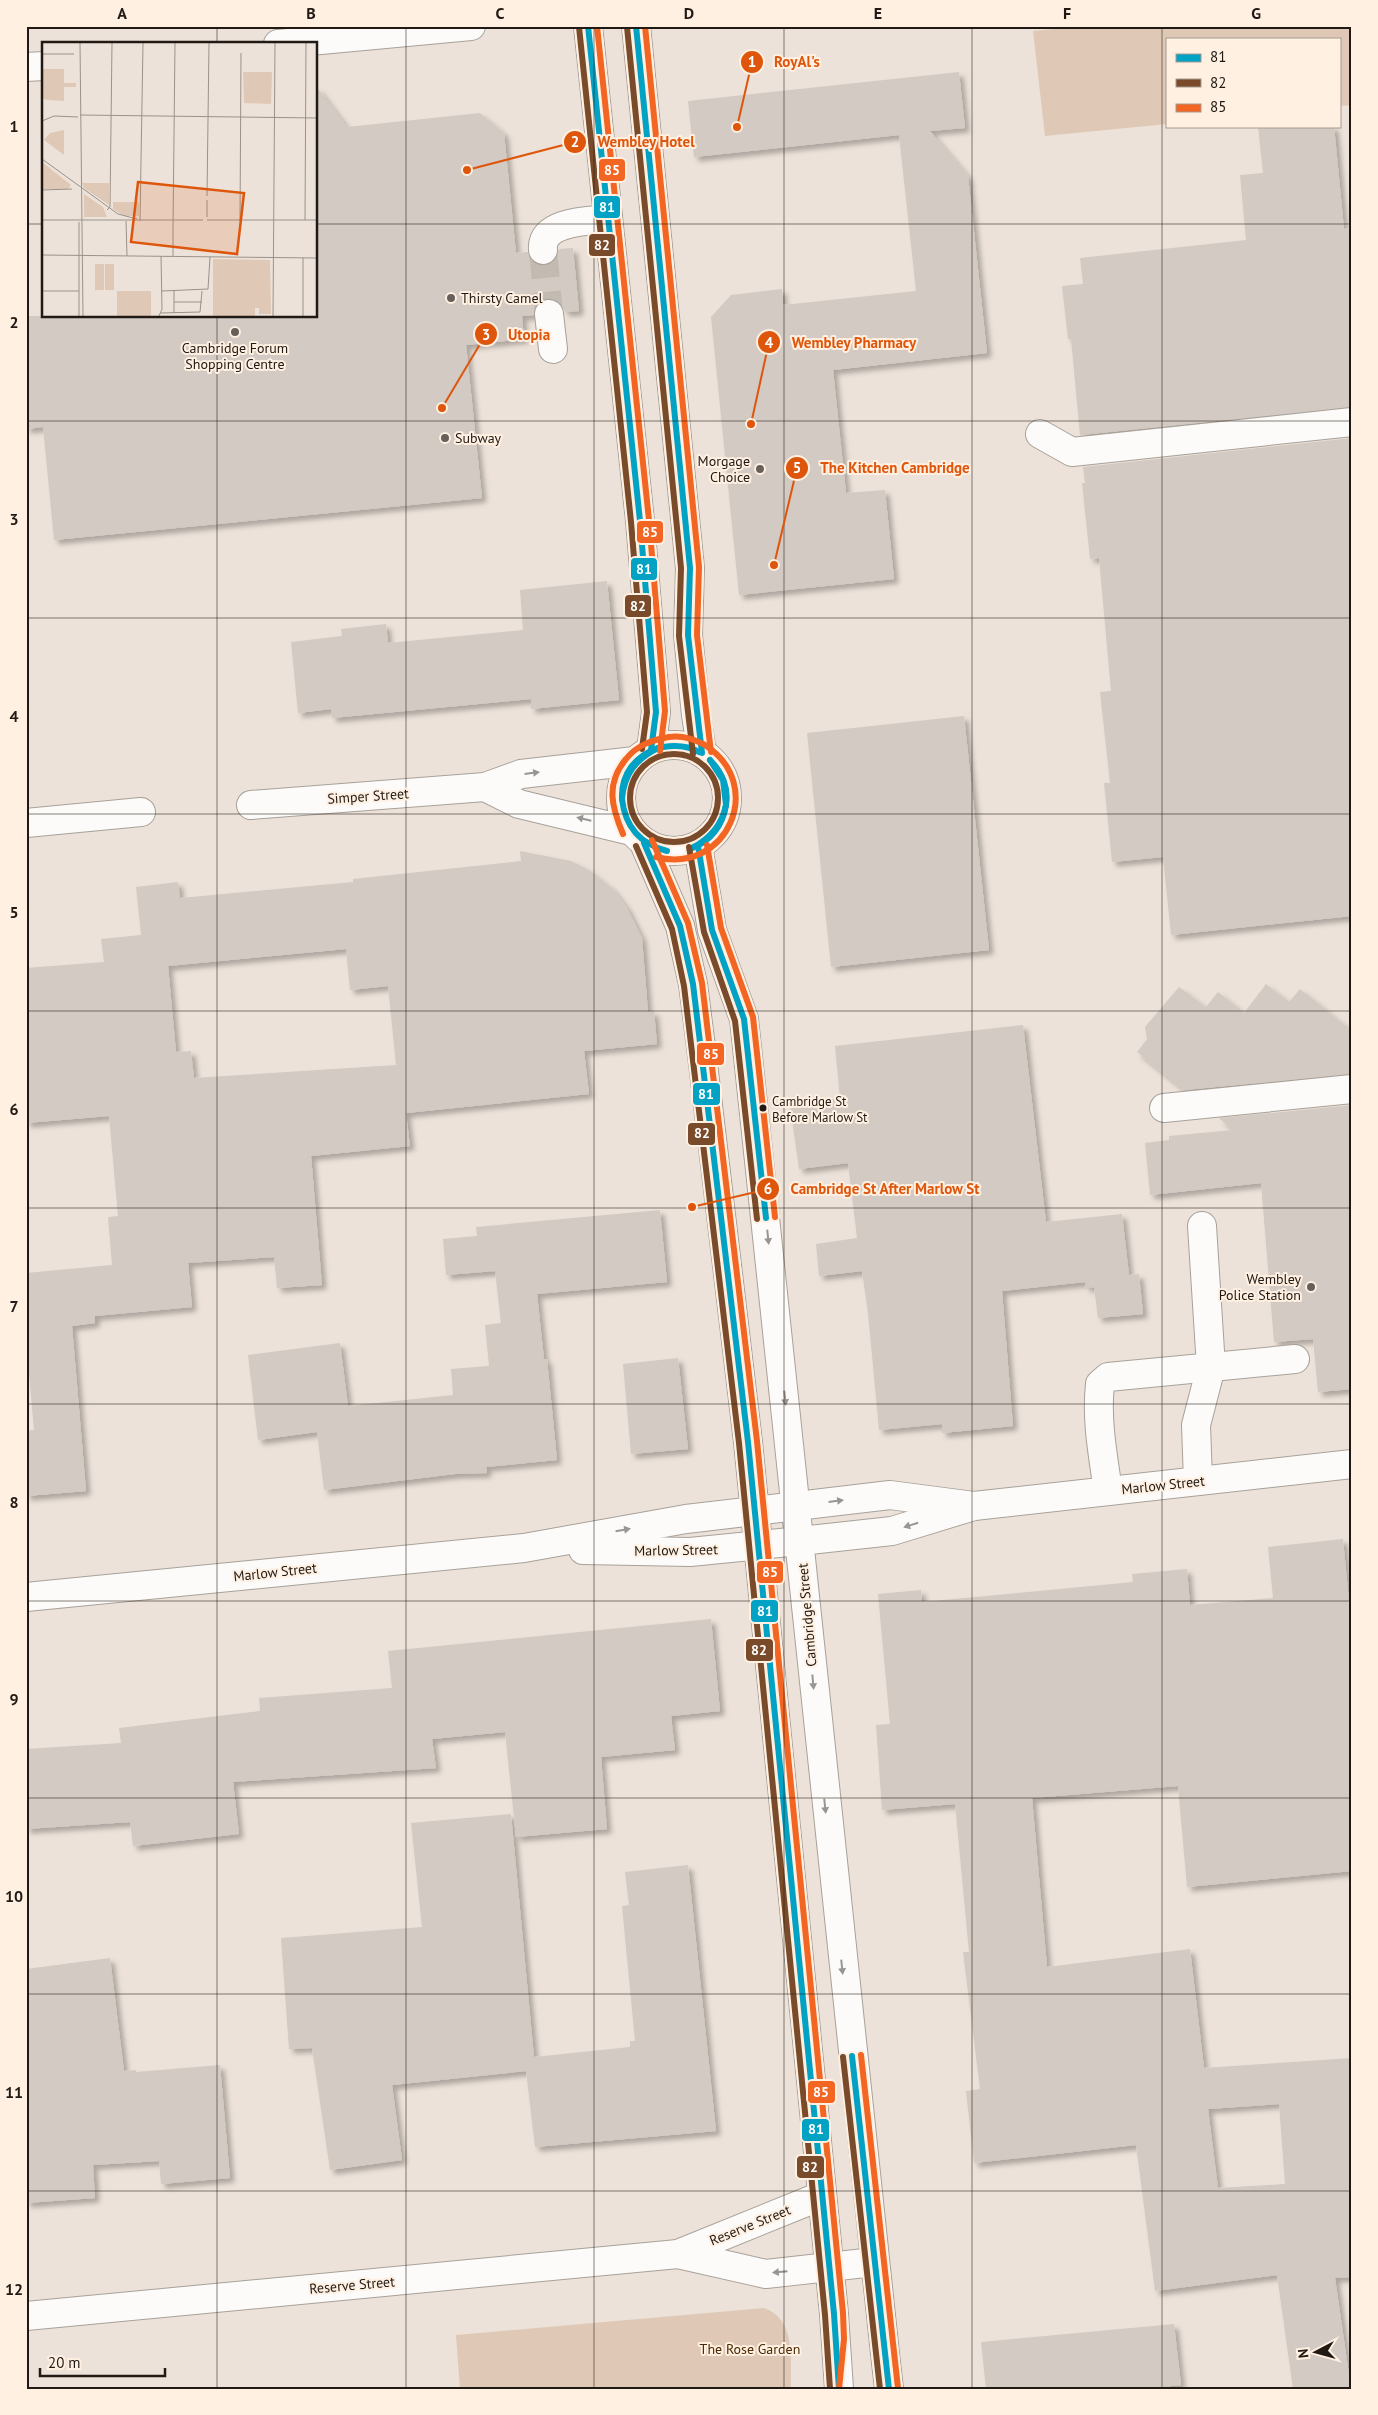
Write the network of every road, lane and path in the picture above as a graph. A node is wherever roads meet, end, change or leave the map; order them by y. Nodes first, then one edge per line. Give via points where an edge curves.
1 (471, 26) edge
2 (588, 26) edge
3 (636, 26) edge
4 (299, 42) edge
5 (42, 66) edge
6 (26, 67) edge
7 (608, 219) junction
8 (543, 250) tunnel mouth
9 (549, 314) tunnel mouth
10 (553, 350) dead end
11 (1352, 422) edge
12 (1040, 434) dead end
13 (702, 752) junction
14 (643, 755) junction
15 (485, 787) junction
16 (251, 805) dead end
17 (141, 812) dead end
18 (26, 823) edge
19 (637, 837) junction
20 (698, 846) junction
21 (1352, 1088) edge
22 (1164, 1108) dead end
23 (1202, 1226) dead end
24 (1295, 1359) dead end
25 (1212, 1368) junction
26 (1352, 1464) edge
27 (1198, 1481) junction
28 (1108, 1491) junction
29 (796, 1506) junction
30 (974, 1506) junction
31 (754, 1511) junction
32 (800, 1541) junction
33 (757, 1545) junction
34 (524, 1548) junction
35 (26, 1596) edge
36 (821, 2196) junction
37 (678, 2254) junction
38 (874, 2262) junction
39 (828, 2268) junction
40 (26, 2316) edge
41 (835, 2338) junction
42 (830, 2389) edge
43 (839, 2389) edge
44 (888, 2389) edge

1 - 4 main road
2 - 7 main road
3 - 13 main road via 689,558 688,635
5 - 6 main road
7 - 8 main road via 564,224 550,234
7 - 14 main road via 640,521 656,712
9 - 10 main road
11 - 12 main road via 1072,452
13 - 14 main road via 686,746 668,745
13 - 20 main road via 716,765 725,782 728,801 723,819 713,835
15 -> 14 main road, Simper Street via 521,774
14 - 19 main road via 623,783 621,808
15 - 16 main road, Simper Street
19 -> 15 main road via 518,804
17 - 18 main road
19 - 20 main road via 661,851 680,852
19 - 31 main road via 680,926 693,984
20 -> 29 main road, Cambridge Street via 712,930 744,1019
21 - 22 main road
23 - 25 main road
24 - 25 main road
25 - 27 main road via 1196,1426
25 - 28 main road via 1108,1377 1100,1384 1100,1435
26 - 27 main road, Marlow Street
27 - 28 main road, Marlow Street
28 - 30 main road, Marlow Street
29 -> 30 main road, Marlow Street via 890,1495
29 - 31 main road, Marlow Street
29 - 32 main road, Cambridge Street
30 -> 32 main road, Marlow Street via 892,1531
31 - 33 main road
34 -> 31 main road, Marlow Street via 686,1519
32 - 33 main road, Marlow Street
32 -> 38 main road, Cambridge Street
33 - 34 main road, Marlow Street via 690,1552
33 - 36 main road
34 - 35 main road, Marlow Street
36 - 37 main road, Reserve Street
36 - 39 main road
39 -> 37 main road, Reserve Street via 766,2274
37 - 40 main road, Reserve Street
38 - 39 main road, Reserve Street
38 - 44 main road, Cambridge Street
39 - 41 main road
41 - 42 main road
41 - 43 main road

